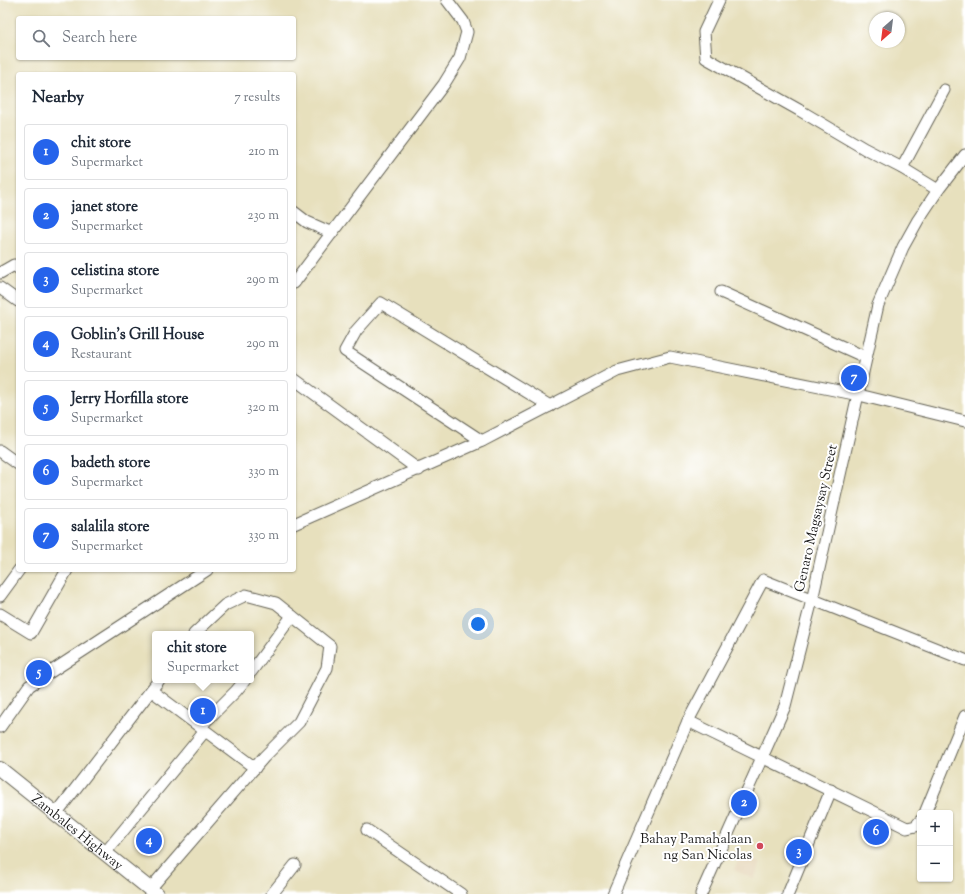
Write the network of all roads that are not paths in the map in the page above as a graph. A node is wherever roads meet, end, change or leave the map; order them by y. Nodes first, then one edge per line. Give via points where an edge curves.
1 (719, 0) edge
2 (451, 3) edge
3 (944, 90) dead end
4 (965, 155) edge
5 (902, 168) junction
6 (938, 190) junction
7 (296, 214) edge
8 (332, 233) junction
9 (16, 266) edge
10 (0, 273) edge
11 (296, 280) edge
12 (0, 288) edge
13 (721, 292) dead end
14 (16, 300) edge
15 (866, 357) junction
16 (296, 380) edge
17 (858, 395) junction
18 (550, 406) junction
19 (965, 421) edge
20 (482, 441) junction
21 (0, 451) edge
22 (16, 463) edge
23 (419, 470) junction
24 (296, 523) edge
25 (18, 572) edge
26 (66, 572) edge
27 (203, 572) edge
28 (0, 596) edge
29 (812, 600) junction
30 (0, 614) edge
31 (292, 616) junction
32 (197, 631) edge
33 (965, 660) edge
34 (254, 668) edge
35 (157, 683) edge
36 (243, 683) edge
37 (152, 691) junction
38 (965, 716) edge
39 (688, 721) junction
40 (0, 727) edge
41 (203, 729) junction
42 (762, 758) junction
43 (255, 768) junction
44 (0, 769) edge
45 (831, 790) junction
46 (926, 810) edge
47 (56, 814) junction
48 (917, 825) edge
49 (367, 830) dead end
50 (105, 853) junction
51 (295, 865) dead end
52 (153, 891) edge
53 (272, 894) edge
54 (461, 894) edge
55 (613, 894) edge
56 (701, 894) edge
57 (788, 894) edge

1 - 5 street via 704,32 706,58
2 - 8 street via 467,32 460,58 444,84
3 - 5 street
4 - 6 street, Genaro Magsaysay Street
5 - 6 street
6 - 15 street, Genaro Magsaysay Street via 903,247 881,298
7 - 8 street via 307,222
8 - 11 street
9 - 10 street via 14,265
12 - 14 street
13 - 15 street
15 - 17 street, Genaro Magsaysay Street
16 - 23 street
17 - 18 street via 670,358 617,371
17 - 19 street
17 - 29 street, Genaro Magsaysay Street
18 - 20 street
18 - 20 street via 381,303 356,331 346,351
20 - 23 street
21 - 22 street
23 - 24 street
25 - 28 street
26 - 30 street via 31,633
27 - 40 street via 29,686
29 - 33 street
29 - 39 street via 763,580
29 - 42 street, Genaro Magsaysay Street via 785,706
31 - 32 street via 276,603 246,595 225,605
31 - 34 street
31 - 43 street via 330,646 327,668 299,722
35 - 37 street
36 - 41 street
37 - 41 street
37 - 47 street
38 - 46 street
39 - 42 street
39 - 55 street
41 - 43 street
41 - 50 street
42 - 45 street
42 - 56 street, Genaro Magsaysay Street
43 - 52 street
44 - 47 main road, Zambales Highway
45 - 48 street via 906,828
45 - 57 street
47 - 50 main road, Zambales Highway
49 - 54 street
50 - 52 main road, Zambales Highway
51 - 53 street

